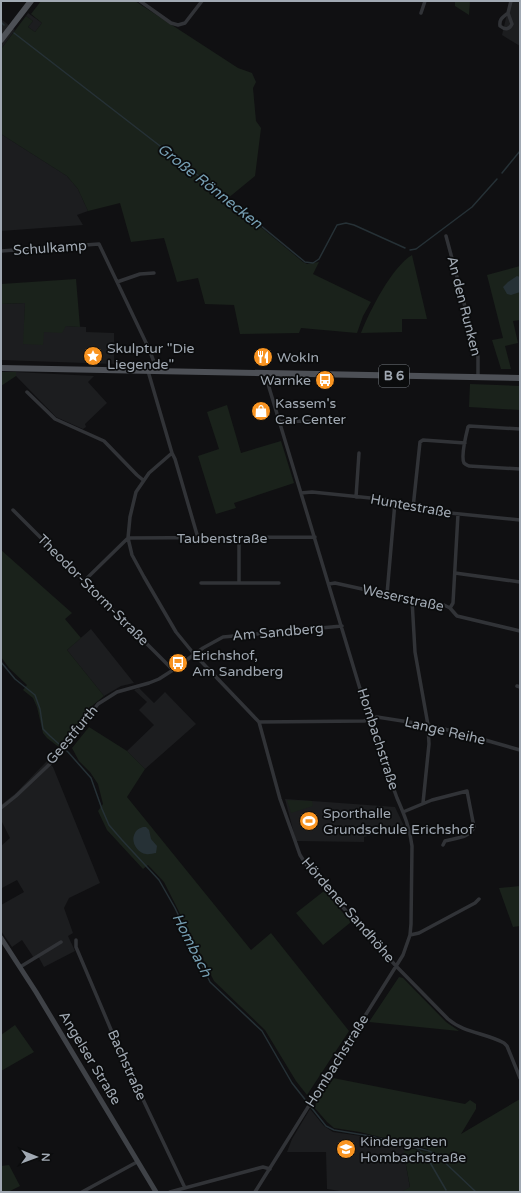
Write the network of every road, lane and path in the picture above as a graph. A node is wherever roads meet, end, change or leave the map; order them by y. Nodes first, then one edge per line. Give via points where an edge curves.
1 (32, 1) edge
2 (140, 1) edge
3 (202, 1) edge
4 (425, 1) edge
5 (512, 1) edge
6 (421, 13) dead end
7 (508, 13) junction
8 (1, 40) edge
9 (446, 236) dead end
10 (1, 251) edge
11 (154, 274) dead end
12 (117, 282) junction
13 (1, 368) edge
14 (151, 371) junction
15 (268, 373) junction
16 (478, 377) junction
17 (520, 378) edge
18 (27, 392) dead end
19 (343, 420) dead end
20 (280, 422) junction
21 (520, 429) edge
22 (465, 443) junction
23 (172, 453) junction
24 (359, 453) dead end
25 (520, 469) edge
26 (143, 480) junction
27 (302, 493) junction
28 (356, 497) junction
29 (395, 502) junction
30 (413, 508) junction
31 (14, 510) dead end
32 (458, 514) junction
33 (520, 520) edge
34 (315, 537) junction
35 (128, 538) junction
36 (198, 538) junction
37 (238, 538) junction
38 (455, 573) junction
39 (84, 581) junction
40 (520, 582) edge
41 (201, 583) dead end
42 (239, 583) junction
43 (279, 583) dead end
44 (330, 584) junction
45 (387, 594) junction
46 (412, 600) junction
47 (450, 608) junction
48 (342, 626) junction
49 (520, 631) edge
50 (194, 654) junction
51 (173, 670) junction
52 (369, 719) junction
53 (259, 722) junction
54 (428, 725) junction
55 (520, 744) edge
56 (519, 750) edge
57 (423, 803) junction
58 (1, 808) edge
59 (403, 812) junction
60 (443, 845) dead end
61 (479, 899) dead end
62 (410, 935) junction
63 (1, 938) edge
64 (76, 940) dead end
65 (61, 942) dead end
66 (396, 966) junction
67 (20, 967) junction
68 (520, 1078) edge
69 (137, 1162) junction
70 (270, 1169) junction
71 (185, 1188) junction
72 (82, 1192) edge
73 (156, 1192) edge
74 (170, 1192) edge
75 (255, 1192) edge

1 - 8 main road
2 - 3 street via 171,23 178,25 185,23
4 - 6 street
5 - 7 street
7 - 7 street via 500,19 502,28 510,28 512,24
9 - 16 street, An den Runken via 478,356
10 - 12 street, Schulkamp via 99,244
11 - 12 street via 140,274
12 - 14 street via 154,362
13 - 14 main road, B 6
14 - 15 main road, B 6
14 - 23 street
15 - 16 main road, B 6
15 - 20 street, Hombachstraße via 268,384
16 - 17 main road, B 6
18 - 26 street via 55,419 104,441
19 - 20 street
20 - 27 street, Hombachstraße
21 - 22 street via 469,426
22 - 25 street via 463,461 469,466
22 - 30 street via 423,440 420,442
23 - 26 street, Hördener Sandhöhe
23 - 36 street
24 - 28 street
26 - 35 street, Hördener Sandhöhe via 136,492
27 - 28 street, Huntestraße
27 - 34 street, Hombachstraße
28 - 29 street, Huntestraße
29 - 30 street, Huntestraße
29 - 45 street
30 - 32 street, Huntestraße
31 - 39 street, Theodor-Storm-Straße
32 - 33 street, Huntestraße
32 - 38 street
34 - 37 street, Taubenstraße
34 - 44 street, Hombachstraße
35 - 36 street, Taubenstraße
35 - 39 street
35 - 50 street, Hördener Sandhöhe via 132,555 171,625
36 - 37 street, Taubenstraße
37 - 42 street
38 - 40 street
38 - 47 street via 453,603
39 - 51 street, Theodor-Storm-Straße
41 - 42 street
42 - 43 street
44 - 45 street, Weserstraße
44 - 48 street, Hombachstraße
45 - 46 street, Weserstraße
46 - 47 street, Weserstraße
46 - 54 street via 416,657
47 - 49 street, Weserstraße via 457,616
48 - 50 street, Am Sandberg via 223,637
48 - 52 street, Hombachstraße
50 - 51 street, Geestfurth
50 - 53 street, Hördener Sandhöhe
51 - 58 street, Geestfurth via 149,684 117,692 104,699 86,718 63,750 34,780
52 - 53 street, Lange Reihe
52 - 54 street, Lange Reihe via 377,717
52 - 59 street, Hombachstraße
53 - 66 street, Hördener Sandhöhe via 280,799 300,855 311,872
54 - 56 street, Lange Reihe
54 - 57 street via 429,744
55 - 56 street
57 - 59 street
57 - 60 street via 467,791 474,827 470,834 445,841
59 - 62 street, Hombachstraße via 411,834 412,846
61 - 62 street via 419,933
62 - 66 street, Hombachstraße
63 - 67 main road, Angelser Straße
64 - 71 street, Bachstraße via 76,946 120,1051
65 - 67 street
66 - 68 street, Hördener Sandhöhe via 454,1024 464,1030 504,1043
66 - 70 street, Hombachstraße
67 - 69 main road, Angelser Straße
69 - 72 street
69 - 73 main road, Angelser Straße
70 - 71 street via 264,1167
70 - 75 street, Hombachstraße
71 - 74 street

